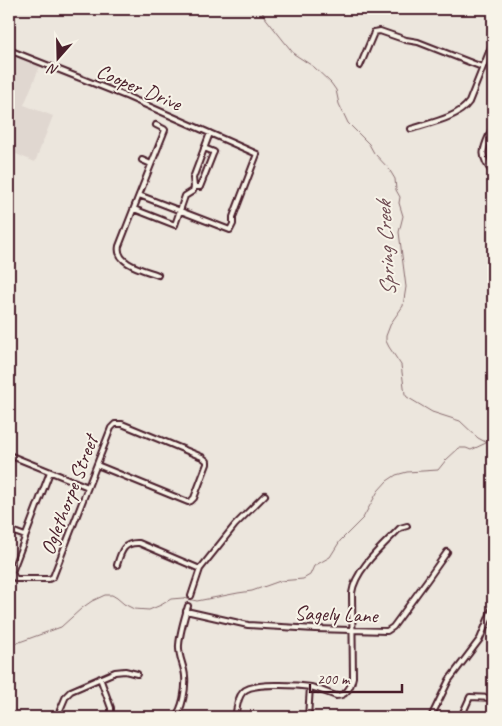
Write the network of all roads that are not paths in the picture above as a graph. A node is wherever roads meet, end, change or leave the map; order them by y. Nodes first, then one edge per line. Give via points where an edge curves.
1 (493, 43) edge
2 (9, 50) edge
3 (360, 66) dead end
4 (482, 67) junction
5 (156, 125) dead end
6 (493, 126) edge
7 (411, 128) dead end
8 (210, 133) junction
9 (204, 148) junction
10 (142, 160) dead end
11 (151, 164) junction
12 (493, 173) edge
13 (194, 187) junction
14 (139, 195) junction
15 (134, 209) junction
16 (180, 211) junction
17 (158, 275) dead end
18 (9, 455) edge
19 (97, 465) junction
20 (50, 472) junction
21 (88, 487) junction
22 (265, 495) dead end
23 (407, 526) dead end
24 (9, 530) edge
25 (25, 536) junction
26 (446, 552) dead end
27 (117, 564) dead end
28 (200, 569) junction
29 (191, 596) tunnel mouth
30 (188, 606) tunnel mouth
31 (493, 606) edge
32 (186, 611) junction
33 (352, 630) junction
34 (138, 674) dead end
35 (100, 678) junction
36 (310, 687) junction
37 (493, 698) edge
38 (57, 717) edge
39 (111, 717) edge
40 (174, 717) edge
41 (235, 717) edge
42 (308, 717) edge
43 (431, 717) edge
44 (461, 717) edge

1 - 4 street
2 - 8 street, Cooper Drive
3 - 4 street via 374,32 380,31
4 - 7 street via 469,102 462,110
5 - 11 street via 164,130
6 - 12 street via 482,153
8 - 9 street
8 - 16 street, Cooper Drive via 257,154 233,224 230,230
9 - 13 street via 193,178
9 - 13 street via 214,152 200,187
10 - 11 street
11 - 14 street
13 - 16 street via 185,196
14 - 15 street
14 - 16 street
15 - 16 street via 175,225
15 - 17 street via 118,252 127,263
18 - 20 street
19 - 19 street, Oglethorpe Street via 115,424 122,424 207,461 191,501
19 - 21 street, Oglethorpe Street
20 - 21 street
20 - 25 street
21 - 25 street, Oglethorpe Street via 52,578 14,577 12,572
22 - 28 street via 235,525
23 - 33 street via 400,528 356,578 352,593
24 - 25 street
26 - 33 street, Sagely Lane via 391,629
27 - 28 street via 122,550 134,542
28 - 29 street
30 - 32 street
31 - 43 street via 480,638 449,680
32 - 33 street, Sagely Lane via 248,625
32 - 40 street via 179,647 185,685 181,709
33 - 36 street via 353,677 348,690 336,696
34 - 35 street via 119,671
35 - 38 street via 67,693
35 - 39 street via 112,708
36 - 41 street via 249,687 240,696
36 - 42 street
37 - 44 street via 470,698

